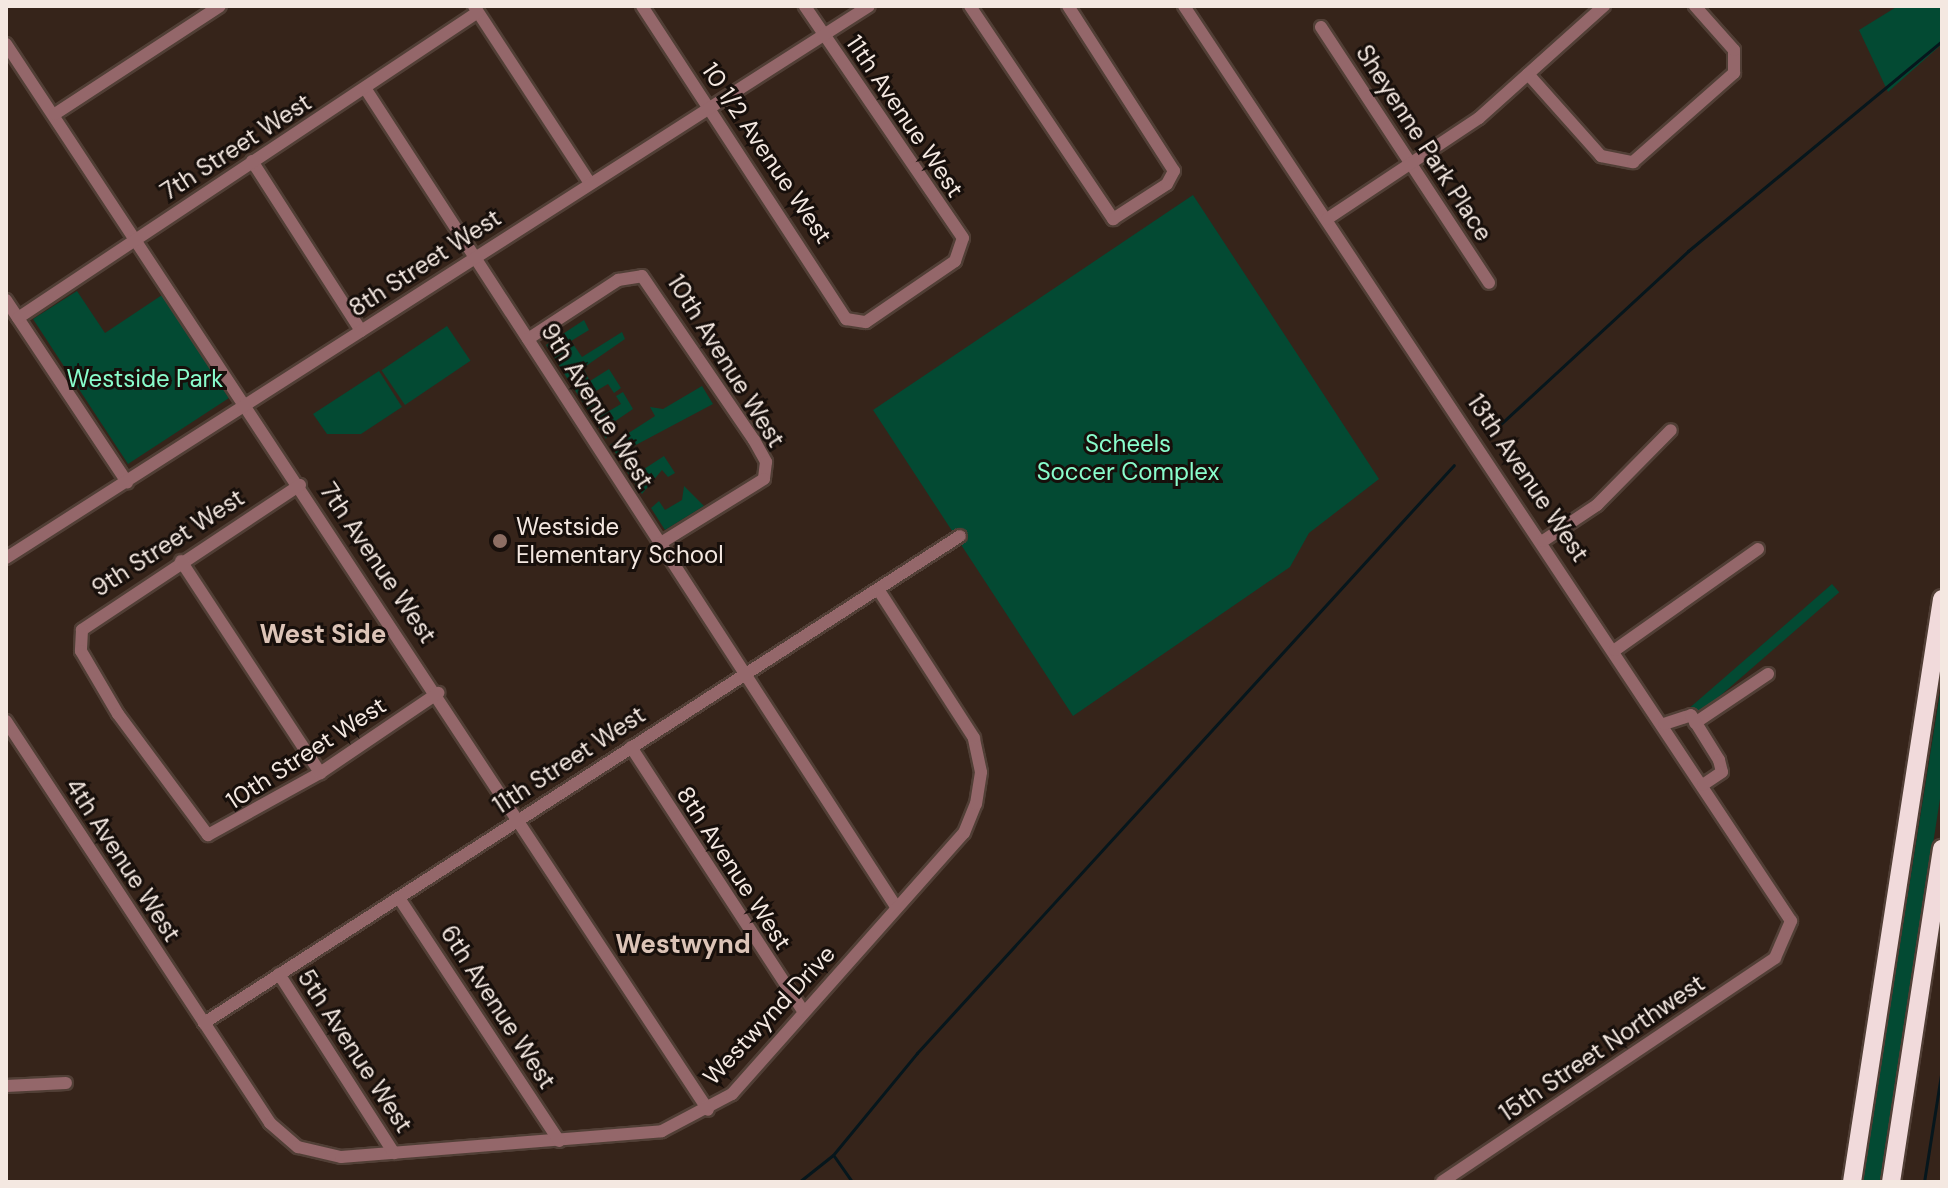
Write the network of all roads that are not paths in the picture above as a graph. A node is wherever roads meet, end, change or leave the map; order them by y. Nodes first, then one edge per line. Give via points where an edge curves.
1 (220, 6) edge
2 (642, 6) edge
3 (805, 6) edge
4 (869, 6) edge
5 (970, 6) edge
6 (1068, 6) edge
7 (1184, 6) edge
8 (1192, 6) edge
9 (1604, 6) edge
10 (1695, 6) edge
11 (476, 9) edge
12 (1321, 27) dead end
13 (824, 35) junction
14 (1208, 38) junction
15 (6, 44) edge
16 (1528, 74) junction
17 (365, 88) junction
18 (710, 108) junction
19 (55, 114) junction
20 (252, 161) junction
21 (1411, 164) junction
22 (590, 183) junction
23 (1327, 219) junction
24 (138, 237) junction
25 (475, 257) junction
26 (1489, 283) dead end
27 (6, 300) edge
28 (18, 318) junction
29 (856, 323) joint
30 (361, 331) junction
31 (528, 339) junction
32 (247, 404) junction
33 (1671, 430) dead end
34 (127, 482) junction
35 (300, 485) junction
36 (960, 536) dead end
37 (6, 540) edge
38 (1543, 541) junction
39 (659, 544) junction
40 (1758, 549) dead end
41 (10, 556) edge
42 (181, 561) junction
43 (878, 589) junction
44 (1942, 599) edge
45 (1615, 650) junction
46 (1768, 674) dead end
47 (743, 675) junction
48 (438, 693) junction
49 (6, 721) edge
50 (1695, 723) junction
51 (1664, 724) junction
52 (631, 747) junction
53 (320, 773) junction
54 (1703, 785) junction
55 (520, 818) junction
56 (195, 825) joint
57 (1942, 849) edge
58 (399, 898) junction
59 (897, 908) junction
60 (1785, 948) joint
61 (279, 974) junction
62 (804, 1012) junction
63 (204, 1023) junction
64 (66, 1083) dead end
65 (6, 1086) edge
66 (708, 1110) junction
67 (559, 1141) junction
68 (394, 1153) junction
69 (1442, 1182) edge
70 (1852, 1182) edge
71 (1891, 1182) edge

1 - 19 street
2 - 18 street, 10 1/2 Avenue West
3 - 13 street, 11th Avenue West
4 - 13 street, 8th Street West
5 - 6 street via 1113,219 1171,176 1168,159
7 - 14 street, 13th Avenue West
8 - 14 street, 13th Avenue West
9 - 16 street
10 - 16 street via 1736,61 1728,81 1642,157 1624,164 1601,156
11 - 17 street, 7th Street West
11 - 22 street
12 - 21 street, Sheyenne Park Place
13 - 18 street, 8th Street West
13 - 29 street, 11th Avenue West via 963,238 965,252
14 - 23 street, 13th Avenue West
15 - 19 street, 7th Avenue West
16 - 21 street
17 - 20 street, 7th Street West
17 - 25 street, 9th Avenue West
18 - 22 street, 8th Street West
18 - 29 street, 10 1/2 Avenue West
19 - 24 street, 7th Avenue West
20 - 24 street, 7th Street West
20 - 30 street
21 - 23 street
21 - 26 street, Sheyenne Park Place
22 - 25 street, 8th Street West
23 - 38 street, 13th Avenue West
24 - 28 street, 7th Street West
24 - 32 street, 7th Avenue West
25 - 30 street, 8th Street West
25 - 31 street, 9th Avenue West
27 - 28 street
28 - 34 street
30 - 32 street, 8th Street West
31 - 39 street, 9th Avenue West
31 - 39 street, 10th Avenue West via 618,280 642,276 754,440 766,473 756,486
32 - 34 street, 8th Street West
32 - 35 street, 7th Avenue West
33 - 38 street via 1597,505
34 - 41 street, 8th Street West
35 - 42 street, 9th Street West
35 - 48 street, 7th Avenue West
36 - 43 street, 11th Street West
37 - 41 street
38 - 45 street, 13th Avenue West
39 - 47 street, 9th Avenue West
40 - 45 street
42 - 53 street
42 - 56 street, 9th Street West via 95,617 77,640
43 - 47 street, 11th Street West
43 - 59 street, Westwynd Drive via 974,738 981,772 964,833
44 - 70 highway
45 - 51 street, 13th Avenue West
46 - 50 street
47 - 52 street, 11th Street West
47 - 59 street, 9th Avenue West
48 - 53 street, 10th Street West
48 - 55 street, 7th Avenue West
49 - 63 street, 4th Avenue West
50 - 51 street via 1686,712
50 - 54 street via 1723,767
51 - 54 street, 13th Avenue West
52 - 55 street, 11th Street West
52 - 62 street, 8th Avenue West
53 - 56 street, 10th Street West via 220,834
54 - 60 street, 13th Avenue West via 1787,907 1792,933
55 - 58 street, 11th Street West
55 - 66 street, 7th Avenue West
57 - 71 highway
58 - 61 street, 11th Street West
58 - 67 street, 6th Avenue West
59 - 62 street, Westwynd Drive
60 - 69 street, 15th Street Northwest
61 - 63 street, 11th Street West
61 - 68 street, 5th Avenue West
62 - 66 street, Westwynd Drive via 732,1094
63 - 68 street, Westwynd Drive via 270,1123 298,1147 341,1157
64 - 65 street
66 - 67 street, Westwynd Drive via 662,1131
67 - 68 street, Westwynd Drive

